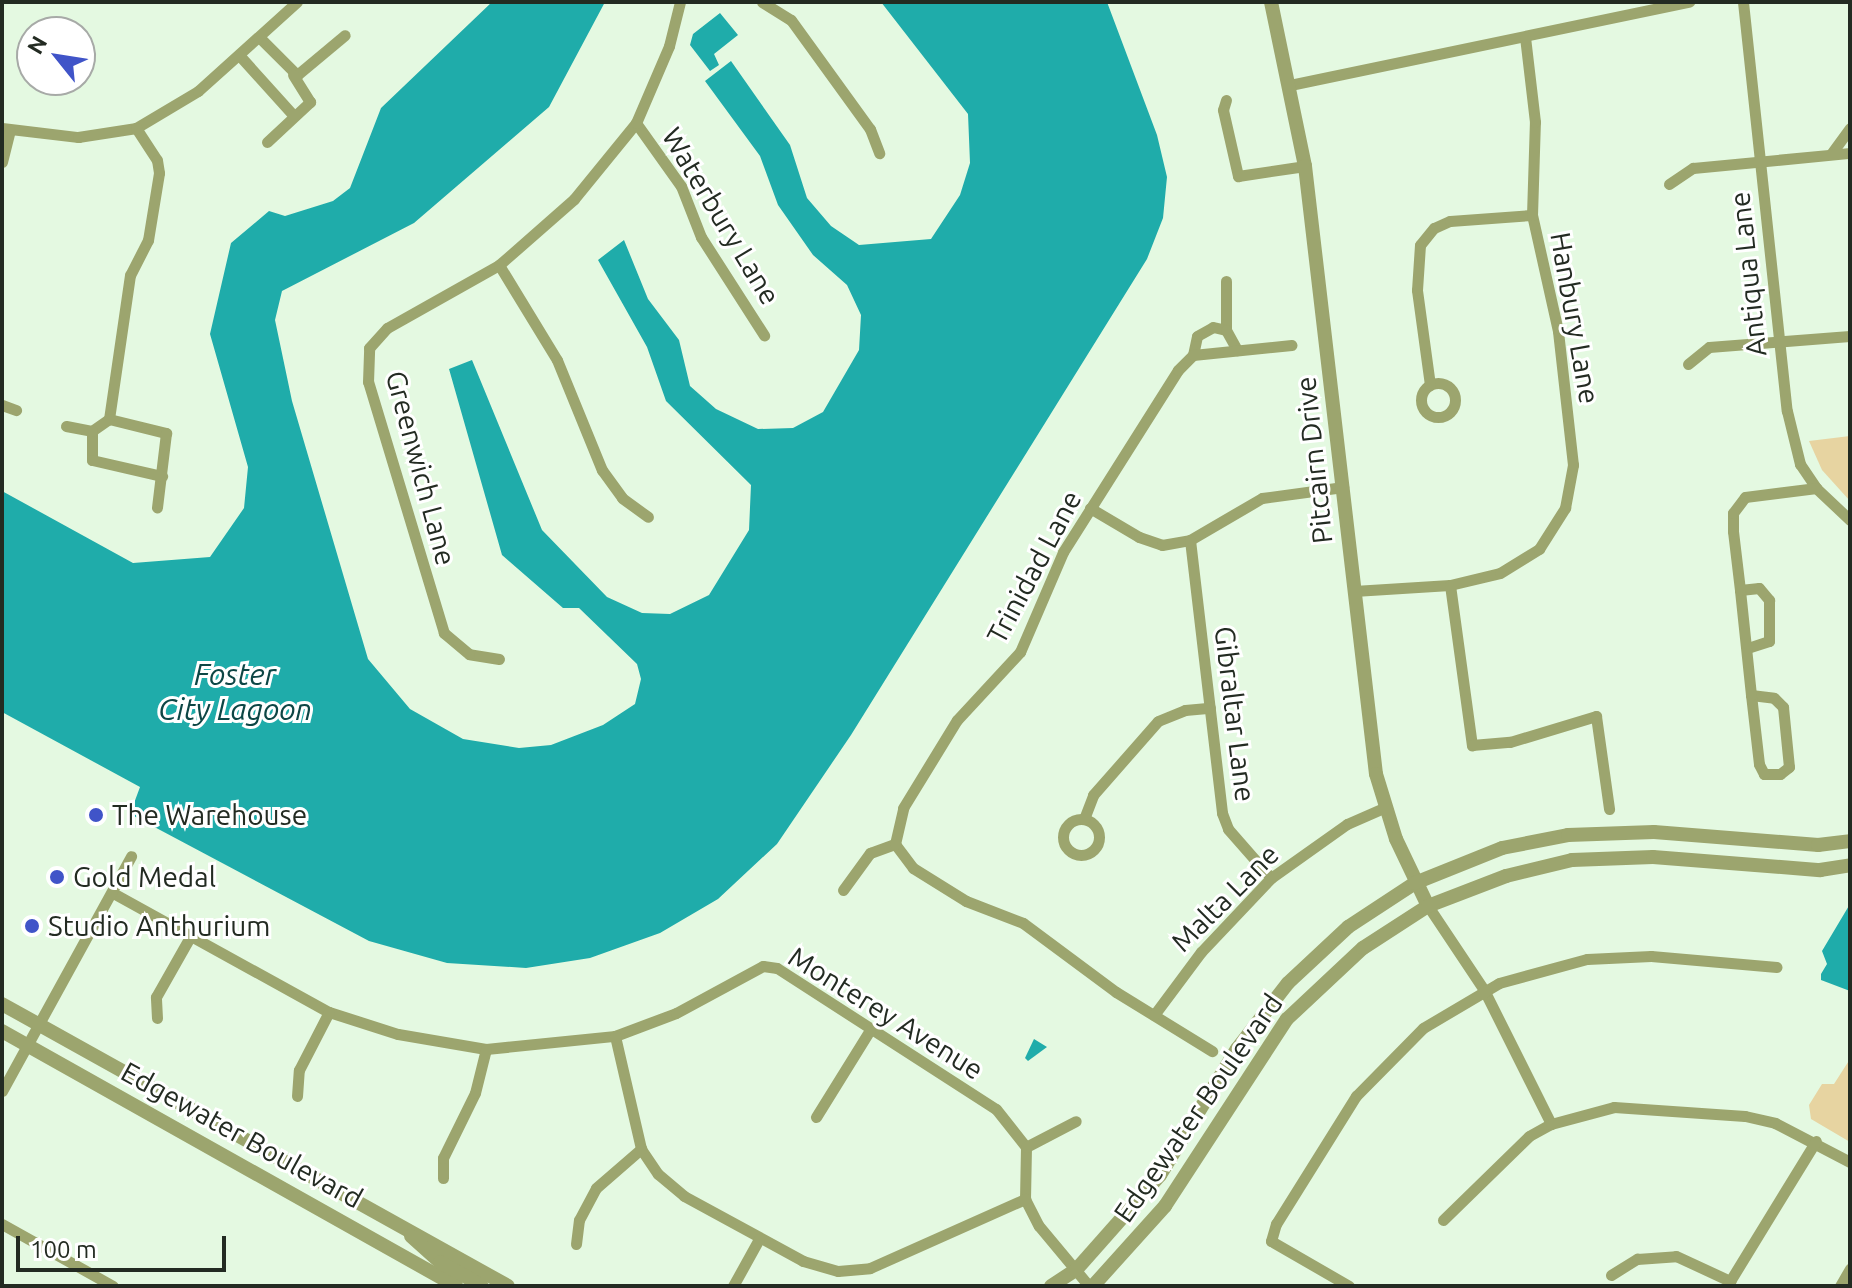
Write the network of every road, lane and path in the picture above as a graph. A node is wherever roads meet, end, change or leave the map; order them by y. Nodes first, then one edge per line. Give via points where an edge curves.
1 (297, 2) edge
2 (680, 2) edge
3 (762, 2) edge
4 (1271, 2) edge
5 (1689, 2) edge
6 (1743, 2) edge
7 (345, 35) dead end
8 (259, 37) junction
9 (1525, 37) junction
10 (239, 55) junction
11 (293, 75) junction
12 (1290, 85) junction
13 (1226, 100) dead end
14 (294, 116) junction
15 (636, 123) junction
16 (136, 128) junction
17 (1850, 128) edge
18 (6, 129) edge
19 (267, 142) dead end
20 (879, 153) dead end
21 (1850, 153) edge
22 (1831, 154) junction
23 (1760, 161) junction
24 (2, 162) edge
25 (1305, 166) junction
26 (1669, 184) dead end
27 (1532, 215) junction
28 (499, 265) junction
29 (1226, 281) dead end
30 (1226, 330) junction
31 (764, 335) dead end
32 (1850, 336) edge
33 (1780, 341) junction
34 (1291, 345) dead end
35 (1237, 350) junction
36 (1193, 355) junction
37 (1688, 364) dead end
38 (1430, 385) dead end
39 (2, 405) edge
40 (16, 410) dead end
41 (109, 419) junction
42 (66, 426) dead end
43 (92, 431) junction
44 (162, 476) junction
45 (1343, 487) junction
46 (1816, 488) junction
47 (157, 507) dead end
48 (1090, 508) junction
49 (648, 517) dead end
50 (1850, 520) edge
51 (1190, 540) junction
52 (1450, 585) junction
53 (1740, 590) junction
54 (1354, 591) junction
55 (1747, 648) junction
56 (499, 659) dead end
57 (1751, 695) junction
58 (1210, 708) junction
59 (1386, 807) junction
60 (1609, 809) dead end
61 (1084, 819) dead end
62 (1850, 841) edge
63 (895, 844) junction
64 (131, 856) dead end
65 (1850, 865) edge
66 (1271, 878) junction
67 (1415, 883) junction
68 (843, 890) dead end
69 (113, 893) junction
70 (1428, 906) junction
71 (190, 937) junction
72 (1777, 967) dead end
73 (1484, 990) junction
74 (2, 1004) edge
75 (329, 1012) junction
76 (1154, 1015) junction
77 (157, 1018) dead end
78 (38, 1023) junction
79 (870, 1030) junction
80 (2, 1031) edge
81 (615, 1036) junction
82 (27, 1045) junction
83 (486, 1049) junction
84 (1212, 1051) dead end
85 (2, 1091) edge
86 (297, 1096) dead end
87 (816, 1117) dead end
88 (1076, 1121) dead end
89 (1551, 1124) junction
90 (1816, 1141) junction
91 (1026, 1147) junction
92 (641, 1149) junction
93 (1850, 1162) edge
94 (443, 1178) dead end
95 (1025, 1199) junction
96 (391, 1218) junction
97 (1443, 1220) dead end
98 (2, 1224) edge
99 (759, 1239) junction
100 (576, 1244) dead end
101 (1850, 1269) edge
102 (1076, 1270) junction
103 (1611, 1275) dead end
104 (1728, 1284) edge
105 (113, 1286) edge
106 (456, 1286) edge
107 (482, 1286) edge
108 (508, 1286) edge
109 (733, 1286) edge
110 (1051, 1286) edge
111 (1091, 1286) edge
112 (1349, 1286) edge
113 (1840, 1286) edge

1 - 8 street
2 - 15 street, Greenwich Lane via 669,46
3 - 20 street via 791,20 870,129
4 - 12 street, Pitcairn Drive
5 - 9 street
6 - 23 street, Antiqua Lane
7 - 11 street
8 - 10 street
8 - 11 street
9 - 12 street
9 - 27 street, Hanbury Lane via 1535,122
10 - 14 street
10 - 16 street via 198,91
11 - 14 street via 310,95 310,102
12 - 25 street, Pitcairn Drive
13 - 25 street via 1223,110 1238,176
14 - 19 street
15 - 28 street, Greenwich Lane via 574,199
15 - 31 street, Waterbury Lane via 681,186 701,237
16 - 18 street via 78,137
16 - 41 street via 157,160 159,173 148,240 130,275
17 - 22 street
18 - 24 street
21 - 22 street
22 - 23 street
23 - 26 street via 1693,168
23 - 33 street, Antiqua Lane
25 - 45 street, Pitcairn Drive
27 - 38 street via 1450,221 1434,228 1420,245 1417,290
27 - 52 street, Hanbury Lane via 1560,341 1573,465 1570,488 1565,508 1539,549 1500,573
28 - 49 street via 557,360 602,470 622,498
28 - 56 street, Greenwich Lane via 387,328 369,348 368,382 444,633 469,654
29 - 30 street
30 - 35 street
30 - 36 street, Trinidad Lane via 1213,327 1201,332
32 - 33 street
33 - 37 street via 1709,347
33 - 46 street, Antiqua Lane via 1794,447
34 - 35 street
35 - 36 street
36 - 48 street, Trinidad Lane via 1166,386
39 - 40 street
41 - 43 street
41 - 44 street via 166,433
42 - 43 street
43 - 44 street via 89,451 99,465
44 - 47 street
45 - 51 street via 1262,498
45 - 54 street, Pitcairn Drive
46 - 50 street, Antiqua Lane
46 - 53 street via 1739,501 1732,524
48 - 51 street via 1152,543
48 - 63 street, Trinidad Lane via 1063,552 1028,638 957,720 903,808
51 - 58 street, Gibraltar Lane
52 - 54 street, Hanbury Lane
52 - 60 street via 1472,745 1510,742 1596,716
53 - 55 street
53 - 55 street via 1759,588 1769,600 1769,641
54 - 59 street, Pitcairn Drive via 1369,728
55 - 57 street
57 - 57 street via 1761,770 1772,776 1787,772 1780,701
58 - 61 street via 1185,710 1158,721 1093,795
58 - 66 street, Gibraltar Lane via 1222,813 1228,829
59 - 66 street, Malta Lane via 1347,824
59 - 67 street, Pitcairn Drive
62 - 67 street, Edgewater Boulevard via 1818,845 1654,832 1568,835 1502,848
63 - 68 street via 870,853
63 - 76 street via 913,868 966,901 1023,923
64 - 69 street
65 - 70 street, Edgewater Boulevard via 1820,870 1653,857 1572,860 1506,876
66 - 76 street, Malta Lane via 1208,943
67 - 70 street, Pitcairn Drive
67 - 102 street, Edgewater Boulevard via 1348,927 1288,983 1237,1049 1160,1175
69 - 71 street, Monterey Avenue
69 - 78 street
70 - 73 street
70 - 111 street, Edgewater Boulevard via 1363,948 1287,1019 1165,1206
71 - 75 street, Monterey Avenue
71 - 77 street via 156,997
72 - 73 street via 1651,956 1587,959
73 - 89 street
73 - 112 street via 1423,1028 1365,1086 1276,1224 1271,1241
74 - 78 street, Edgewater Boulevard
75 - 83 street, Monterey Avenue via 398,1034
75 - 86 street via 299,1070
76 - 84 street
78 - 82 street
78 - 96 street, Edgewater Boulevard
79 - 81 street, Monterey Avenue via 796,979 763,966 676,1013
79 - 87 street
79 - 91 street, Monterey Avenue via 996,1109
80 - 82 street, Edgewater Boulevard
81 - 83 street, Monterey Avenue
81 - 92 street
82 - 85 street
82 - 106 street, Edgewater Boulevard
83 - 94 street via 475,1093 443,1158
88 - 91 street
89 - 90 street via 1614,1107 1657,1106 1745,1116
89 - 97 street via 1508,1151
90 - 93 street
90 - 104 street
91 - 95 street
92 - 99 street via 670,1187
92 - 100 street via 596,1188 579,1220
95 - 99 street via 885,1262 853,1271 822,1268
95 - 102 street via 1039,1226
96 - 107 street, Edgewater Boulevard via 440,1262
96 - 108 street, Edgewater Boulevard
98 - 105 street
99 - 109 street
101 - 113 street
102 - 110 street, Edgewater Boulevard
102 - 111 street
103 - 104 street via 1637,1259 1676,1256

